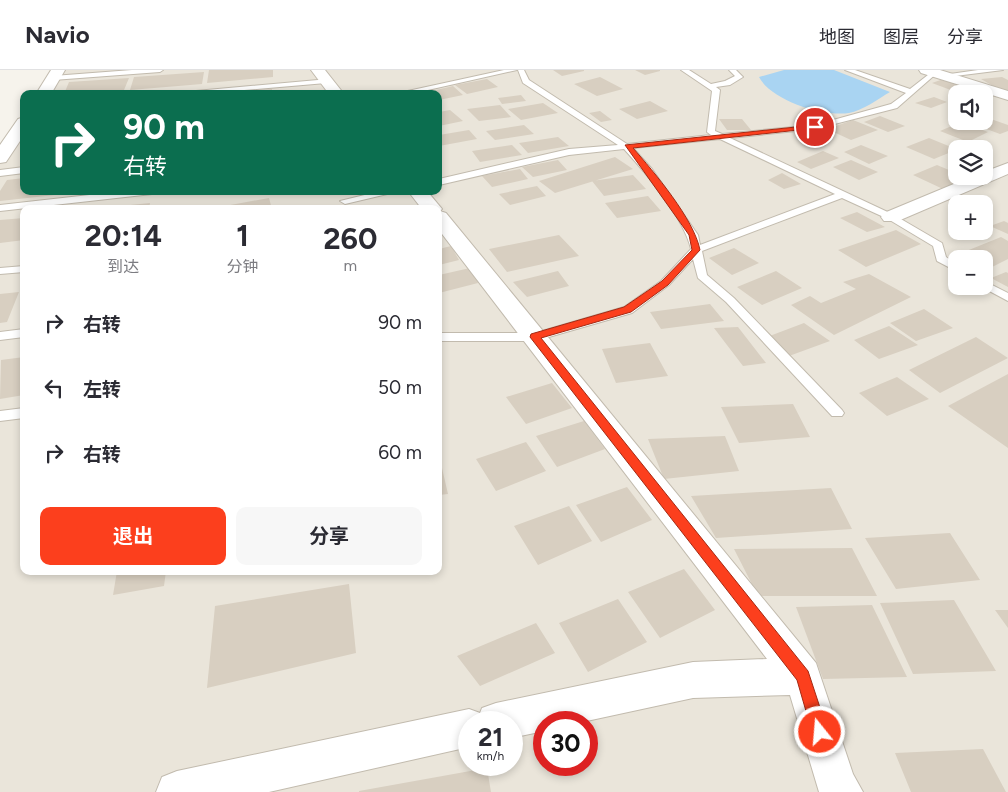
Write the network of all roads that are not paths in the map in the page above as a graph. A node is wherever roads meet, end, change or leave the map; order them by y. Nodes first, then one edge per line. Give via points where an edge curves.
1 (160, 70) edge
2 (514, 70) edge
3 (521, 70) edge
4 (684, 70) edge
5 (732, 70) edge
6 (848, 70) edge
7 (1000, 70) edge
8 (936, 72) edge
9 (56, 74) edge
10 (322, 75) edge
11 (710, 86) junction
12 (46, 90) edge
13 (200, 90) edge
14 (334, 90) edge
15 (417, 90) edge
16 (911, 92) junction
17 (1008, 96) edge
18 (20, 131) edge
19 (720, 136) junction
20 (627, 147) junction
21 (0, 158) edge
22 (1008, 168) edge
23 (20, 170) edge
24 (0, 173) edge
25 (442, 181) edge
26 (843, 194) junction
27 (116, 195) edge
28 (376, 195) edge
29 (421, 195) edge
30 (345, 201) dead end
31 (27, 205) edge
32 (429, 205) edge
33 (20, 206) edge
34 (0, 208) edge
35 (891, 217) junction
36 (442, 221) edge
37 (696, 250) junction
38 (948, 263) edge
39 (20, 270) edge
40 (0, 272) edge
41 (993, 289) edge
42 (1008, 298) edge
43 (20, 334) edge
44 (0, 336) edge
45 (442, 336) edge
46 (535, 337) junction
47 (837, 413) dead end
48 (20, 414) edge
49 (0, 416) edge
50 (803, 676) junction
51 (523, 716) edge
52 (458, 730) edge
53 (177, 792) edge
54 (842, 792) edge

1 - 9 lane
2 - 15 lane
3 - 20 lane via 526,81
4 - 11 lane
5 - 11 lane via 739,77
6 - 16 lane
7 - 8 lane
8 - 16 lane
8 - 17 street
9 - 12 street
10 - 13 lane
10 - 14 street
11 - 19 lane via 716,90 711,132
16 - 19 lane via 894,106 815,127
18 - 21 street
19 - 20 lane
19 - 26 lane
20 - 25 lane via 569,152
20 - 37 lane via 649,171 693,235
22 - 35 street
23 - 24 lane
26 - 35 lane
26 - 37 lane
27 - 31 lane
28 - 30 lane
29 - 32 street
33 - 34 lane
35 - 38 lane via 938,245 941,259
36 - 46 street
37 - 46 lane via 665,283 628,310
37 - 47 lane via 702,276 730,300
39 - 40 lane
41 - 42 lane
43 - 44 lane
45 - 46 lane
46 - 50 street
48 - 49 lane
50 - 51 street via 693,680
50 - 54 street via 837,788
52 - 53 street

